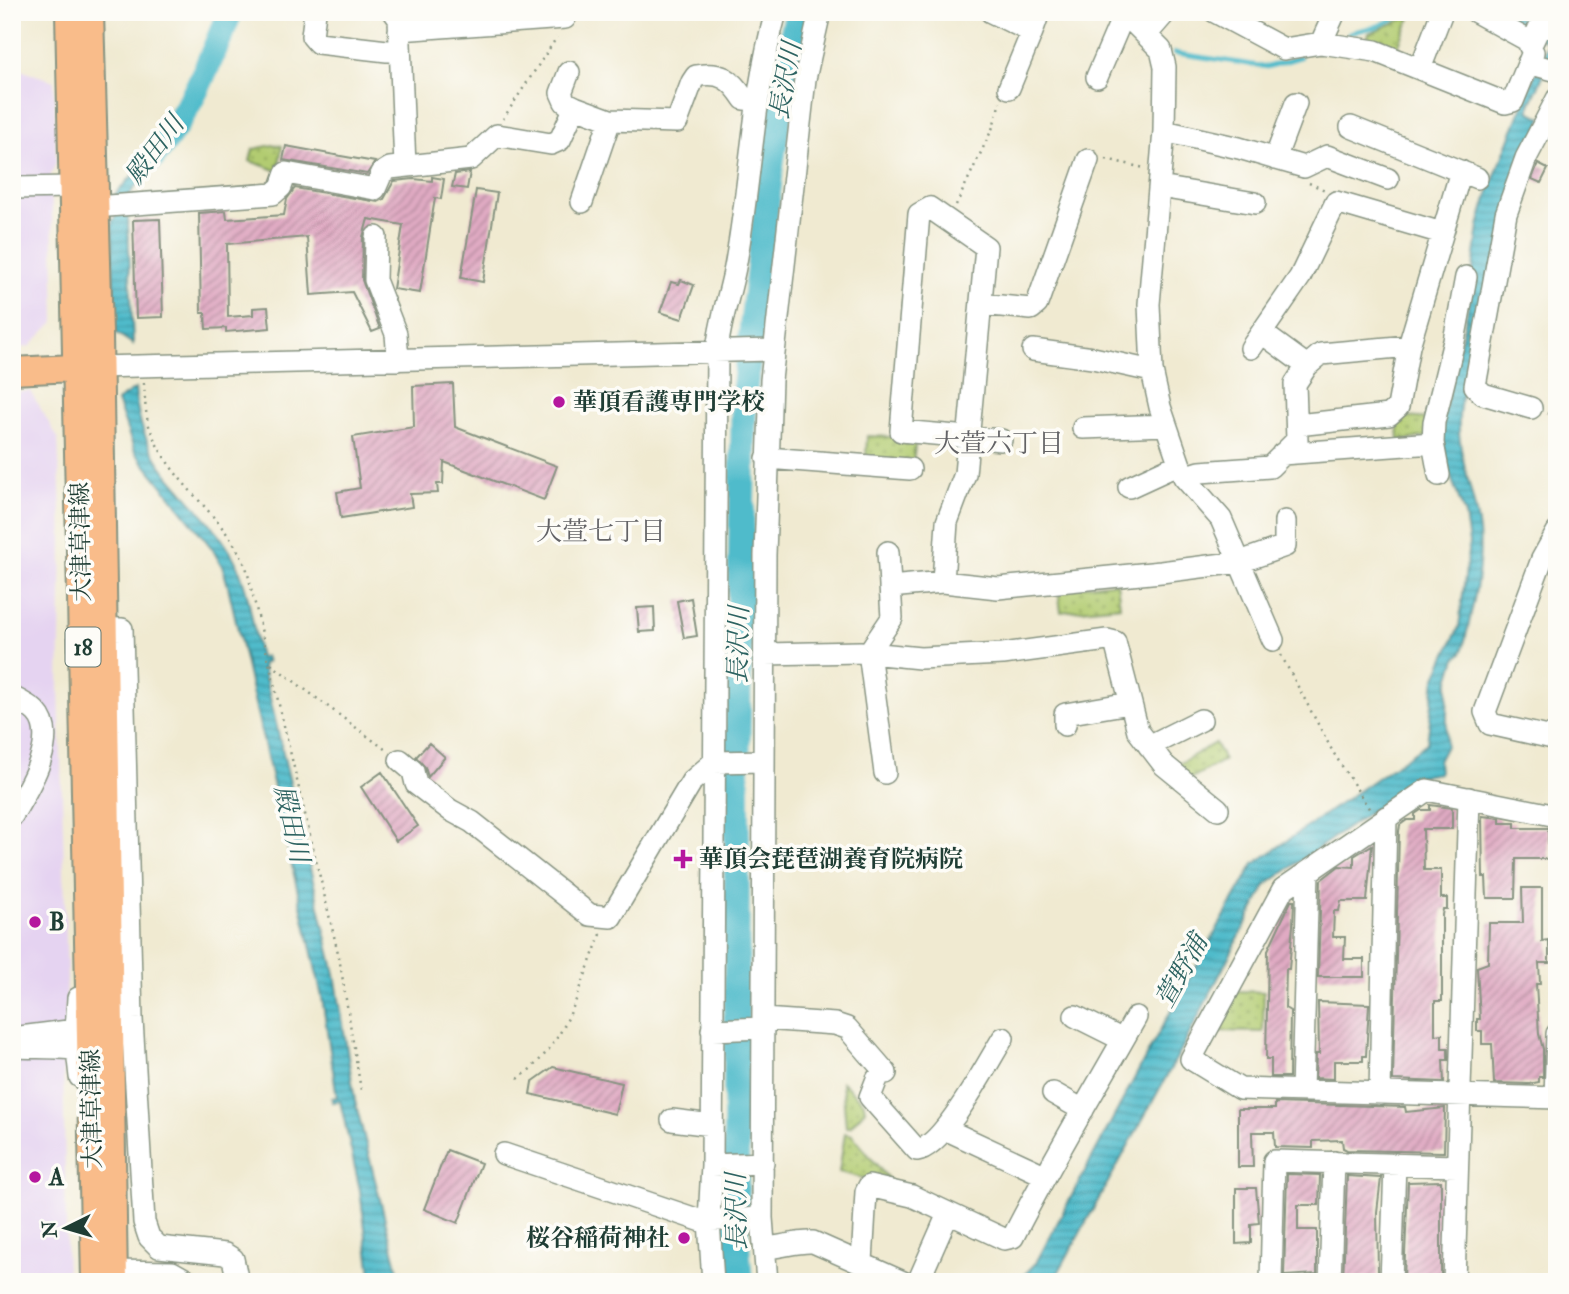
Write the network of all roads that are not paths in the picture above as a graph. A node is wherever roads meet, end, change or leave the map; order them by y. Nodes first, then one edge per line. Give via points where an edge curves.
1 (69, 12) edge
2 (90, 12) edge
3 (315, 12) edge
4 (776, 12) edge
5 (820, 12) edge
6 (991, 12) edge
7 (1166, 12) edge
8 (1215, 12) edge
9 (1335, 12) edge
10 (1442, 12) edge
11 (1476, 12) edge
12 (1124, 13) edge
13 (567, 15) edge
14 (500, 18) edge
15 (437, 20) edge
16 (1035, 22) edge
17 (398, 31) edge
18 (1146, 35) junction
19 (1321, 43) junction
20 (1543, 49) edge
21 (1420, 69) junction
22 (569, 72) dead end
23 (1097, 77) dead end
24 (1009, 88) road end
25 (758, 100) junction
26 (1296, 103) dead end
27 (575, 107) junction
28 (1550, 114) edge
29 (610, 120) junction
30 (1351, 127) dead end
31 (1164, 131) junction
32 (1275, 159) junction
33 (1088, 160) road end
34 (405, 166) junction
35 (1388, 178) dead end
36 (1160, 179) junction
37 (73, 187) junction
38 (12, 188) edge
39 (582, 202) dead end
40 (1255, 203) dead end
41 (111, 206) junction
42 (1442, 233) junction
43 (376, 237) dead end
44 (1465, 277) dead end
45 (981, 304) junction
46 (1409, 346) junction
47 (770, 350) junction
48 (721, 351) junction
49 (1033, 351) dead end
50 (398, 360) junction
51 (1307, 366) junction
52 (88, 368) junction
53 (12, 370) edge
54 (1152, 371) junction
55 (1531, 408) dead end
56 (1166, 425) junction
57 (1297, 425) junction
58 (1083, 428) dead end
59 (969, 437) junction
60 (1001, 440) dead end
61 (1433, 443) junction
62 (1282, 454) junction
63 (768, 458) junction
64 (910, 469) dead end
65 (1182, 471) junction
66 (1440, 475) dead end
67 (1129, 487) dead end
68 (1285, 521) dead end
69 (1557, 532) edge
70 (888, 552) dead end
71 (1549, 561) edge
72 (1240, 562) junction
73 (943, 582) junction
74 (891, 587) junction
75 (89, 635) junction
76 (1273, 640) road end
77 (869, 653) junction
78 (765, 654) junction
79 (12, 697) edge
80 (1130, 703) junction
81 (1201, 720) dead end
82 (1065, 725) dead end
83 (1557, 739) edge
84 (1149, 746) junction
85 (400, 760) road end
86 (760, 761) junction
87 (716, 762) junction
88 (885, 773) dead end
89 (1469, 798) junction
90 (1218, 809) dead end
91 (12, 816) edge
92 (1380, 816) junction
93 (1557, 816) edge
94 (1308, 872) junction
95 (1075, 1016) dead end
96 (1136, 1017) dead end
97 (761, 1025) junction
98 (715, 1029) junction
99 (1557, 1034) edge
100 (12, 1038) edge
101 (1003, 1038) dead end
102 (1123, 1040) junction
103 (12, 1046) edge
104 (1302, 1091) junction
105 (1054, 1093) dead end
106 (1380, 1094) junction
107 (1460, 1096) junction
108 (1556, 1098) edge
109 (1083, 1110) junction
110 (672, 1120) dead end
111 (712, 1125) junction
112 (945, 1129) junction
113 (504, 1154) dead end
114 (1334, 1162) junction
115 (760, 1163) junction
116 (1395, 1164) junction
117 (717, 1165) junction
118 (1457, 1166) junction
119 (1044, 1175) junction
120 (948, 1214) junction
121 (758, 1218) junction
122 (714, 1221) junction
123 (765, 1248) junction
124 (862, 1262) junction
125 (104, 1275) edge
126 (190, 1282) edge
127 (238, 1282) edge
128 (713, 1282) edge
129 (767, 1282) edge
130 (903, 1282) edge
131 (918, 1282) edge
132 (1271, 1282) edge
133 (1330, 1282) edge
134 (1391, 1282) edge
135 (1454, 1282) edge

1 - 37 main road, 大津草津線 / 18
2 - 41 main road, 大津草津線 / 18
3 - 17 street via 312,36 318,43 387,51
4 - 25 street
5 - 47 street via 806,79
6 - 16 street
7 - 18 street
8 - 19 street via 1284,49
9 - 19 street
10 - 21 street
11 - 20 street
12 - 18 street
12 - 23 street
13 - 14 street
14 - 15 street
15 - 17 street
16 - 24 street
17 - 34 street
18 - 31 street via 1161,50 1165,66
19 - 21 street via 1376,51
20 - 21 street via 1513,101 1505,103
22 - 27 street via 561,93 565,102
25 - 29 street via 744,99 733,82 709,74 696,76 692,82 677,122
25 - 48 street via 736,263 720,317
26 - 32 street
27 - 29 street
27 - 34 street via 561,140 551,144 497,135 471,159
28 - 55 street via 1506,214 1475,386 1483,394
29 - 39 street
30 - 42 street via 1469,174
31 - 32 street
31 - 36 street
32 - 35 street via 1304,167 1327,156
33 - 45 street via 1037,304 1031,309
34 - 41 street via 382,173 375,189 286,173 273,194
36 - 40 street
36 - 54 street via 1149,304
37 - 38 street
37 - 52 main road, 大津草津線 / 18
41 - 52 main road, 大津草津線 / 18
42 - 46 street
42 - 51 street via 1336,202 1300,277 1256,340
43 - 50 street via 375,280 396,334
44 - 61 street
45 - 59 street
45 - 59 street via 986,247 930,208 919,214 901,431
46 - 51 street via 1321,354
46 - 57 street via 1398,407 1389,415
47 - 48 street
47 - 63 street
48 - 50 street
48 - 87 street
49 - 54 street
50 - 52 street
51 - 57 street via 1295,384
52 - 53 main road
52 - 75 main road, 大津草津線 / 18
54 - 56 street
56 - 58 street
56 - 65 street
57 - 62 street via 1297,440
59 - 60 street
59 - 73 street via 965,474 947,522
61 - 62 street
61 - 66 street
62 - 65 street via 1270,467
63 - 64 street
63 - 78 street
65 - 67 street
65 - 72 street via 1221,519
68 - 72 street via 1285,546
69 - 71 street
70 - 74 street
71 - 83 street via 1485,712 1490,724
72 - 73 street via 998,588
72 - 76 street
73 - 74 street
74 - 77 street via 892,618
75 - 100 street via 74,724 78,1024 76,1030 67,1032
75 - 125 main road, 大津草津線 / 18
75 - 127 street via 122,629 132,1019 145,1222 149,1237 159,1247 225,1254 233,1259
77 - 78 street
77 - 80 street via 920,658 1003,654 1107,639 1115,642
77 - 88 street
78 - 86 street
79 - 91 street via 37,713 42,738 39,770
80 - 82 street via 1065,715
80 - 84 street via 1138,731
81 - 84 street
84 - 90 street via 1164,765
85 - 87 street via 413,771 416,784 590,915 611,917 692,781
86 - 87 street
86 - 97 street
87 - 98 street
89 - 92 street via 1427,790
89 - 93 street
89 - 107 street
92 - 94 street
92 - 106 street
94 - 104 street
94 - 104 street via 1283,889 1191,1059 1240,1089
95 - 102 street
96 - 102 street
97 - 98 street
97 - 112 street via 835,1024 847,1028 881,1076 870,1097 917,1150 925,1149
97 - 115 street
98 - 111 street
99 - 108 street
101 - 112 street
102 - 109 street
103 - 125 street via 77,1051 84,1235
104 - 106 street
105 - 109 street
106 - 107 street
107 - 108 street
107 - 118 street
109 - 119 street
110 - 111 street
111 - 117 street
112 - 119 street
113 - 122 street via 702,1222
114 - 116 street
114 - 132 street via 1274,1161
114 - 133 street
115 - 117 street
115 - 121 street
116 - 118 street
116 - 134 street
117 - 122 street
118 - 135 street
119 - 120 street via 1013,1237 1004,1239
120 - 124 street via 912,1196 869,1186
120 - 131 street
121 - 122 street
121 - 123 street
122 - 128 street
123 - 124 street via 813,1242
123 - 129 street
124 - 130 street
125 - 126 street via 172,1272

